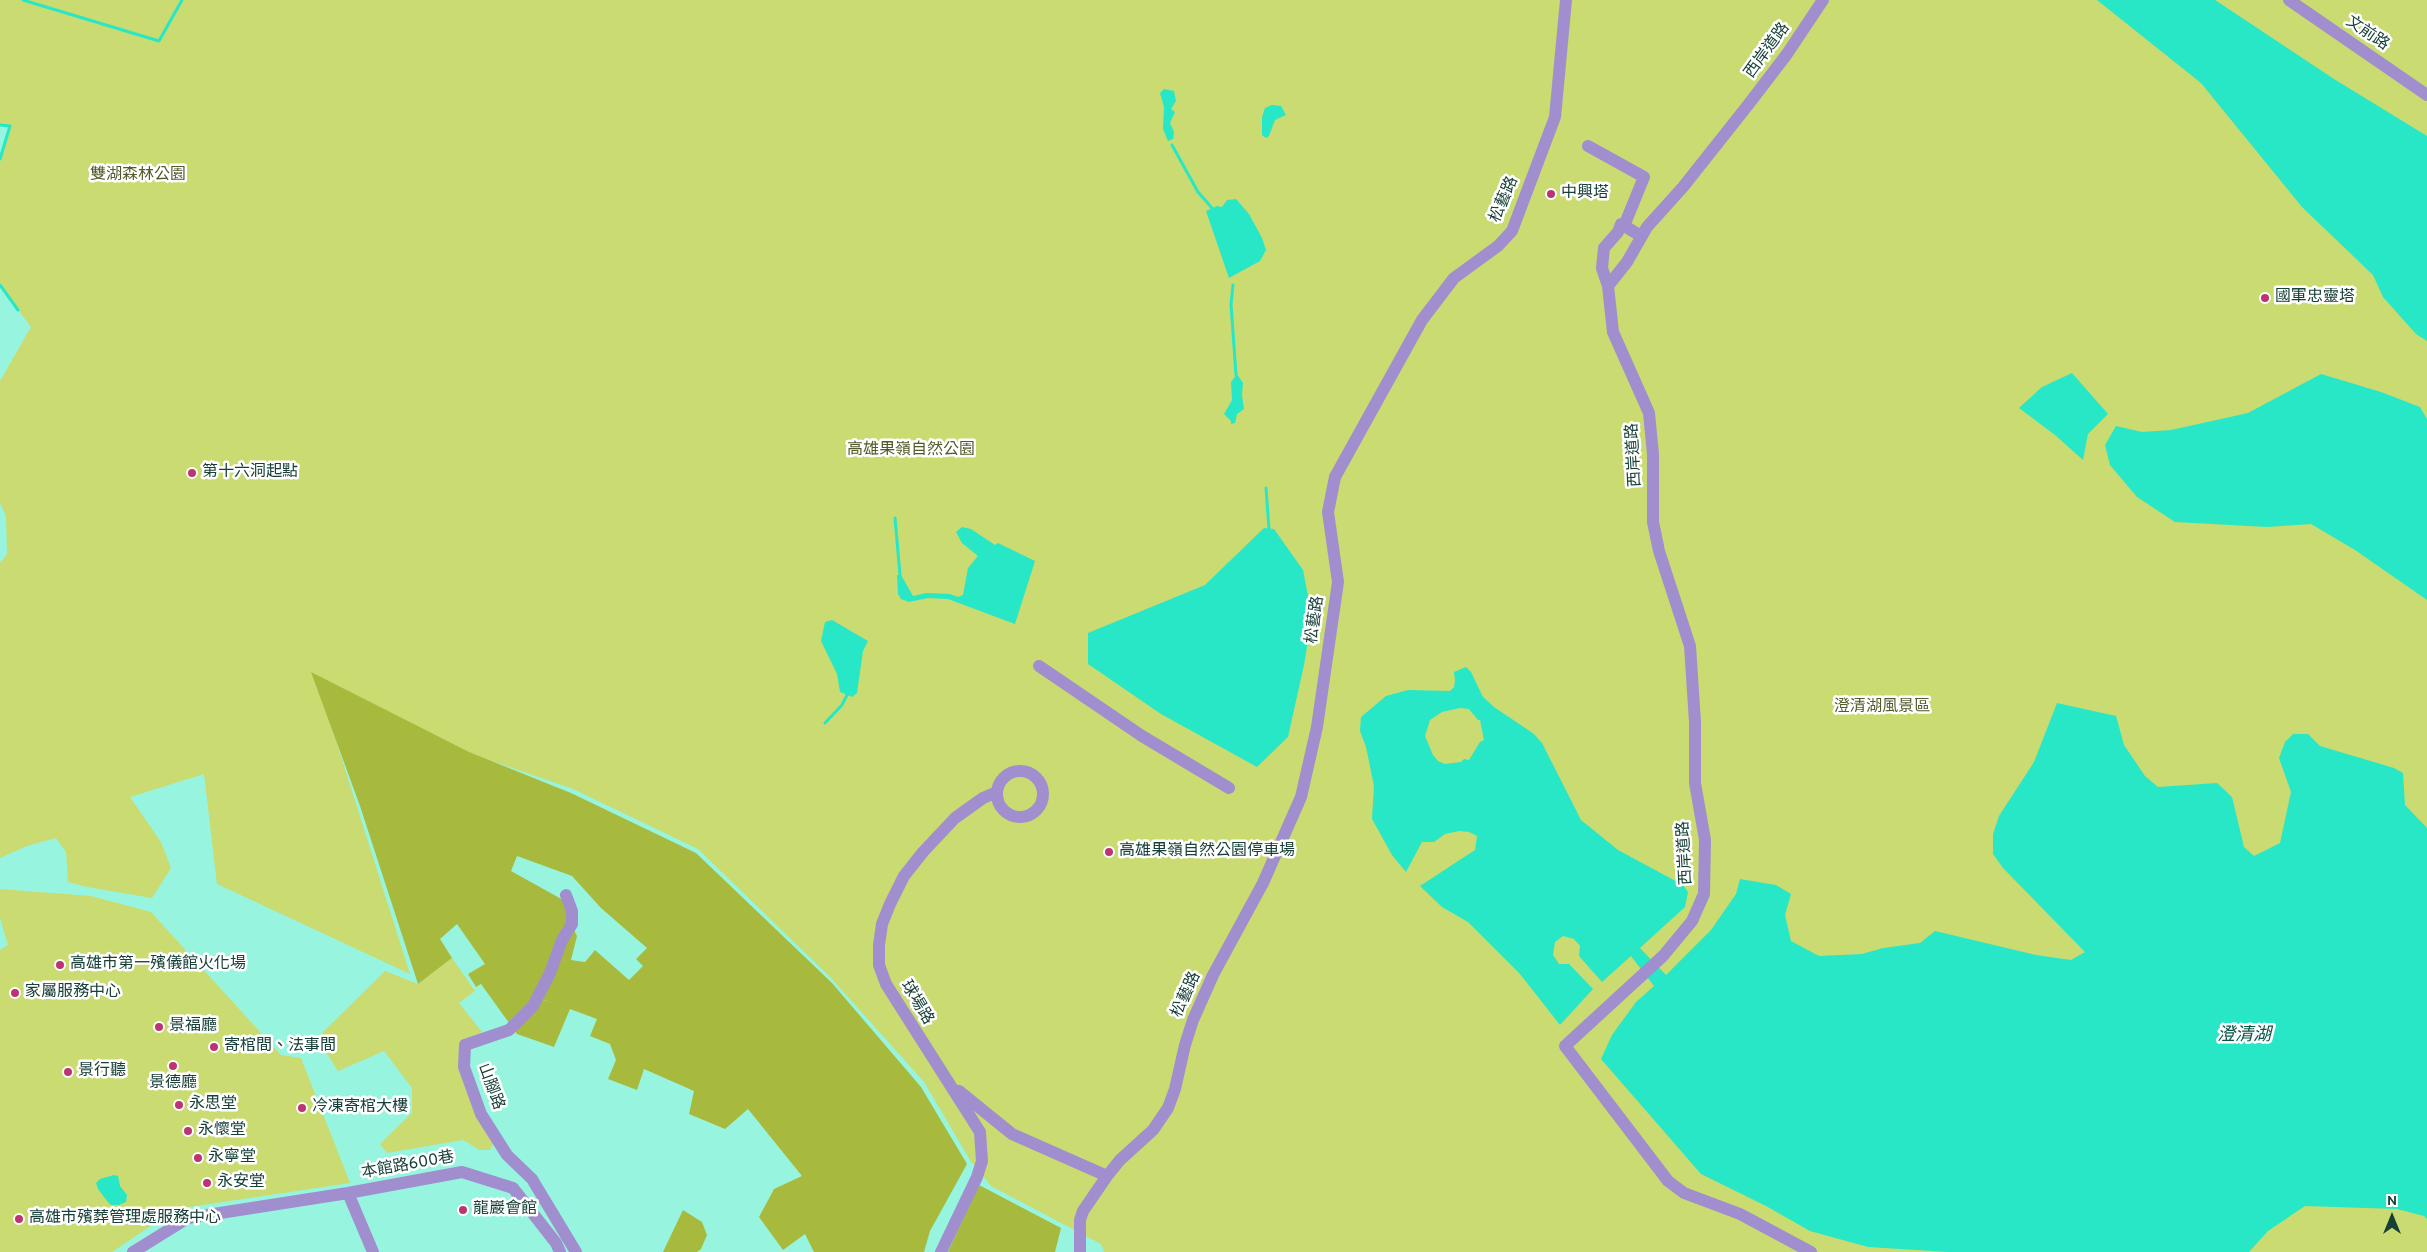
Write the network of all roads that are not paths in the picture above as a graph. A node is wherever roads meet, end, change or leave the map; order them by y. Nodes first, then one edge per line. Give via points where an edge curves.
1 (1566, 0) edge
2 (1823, 0) edge
3 (2289, 0) edge
4 (2427, 95) edge
5 (1588, 146) dead end
6 (1624, 226) junction
7 (1641, 236) junction
8 (1608, 286) junction
9 (1039, 666) dead end
10 (1229, 788) dead end
11 (998, 792) dead end
12 (566, 895) dead end
13 (948, 1082) junction
14 (1139, 1144) junction
15 (1107, 1176) junction
16 (348, 1193) junction
17 (1090, 1201) junction
18 (133, 1252) edge
19 (374, 1252) edge
20 (560, 1252) edge
21 (576, 1252) edge
22 (940, 1252) edge
23 (1080, 1252) edge
24 (1810, 1252) edge

1 - 14 street, 松藝路 via 1555,116 1512,231 1498,246 1454,278 1422,320 1335,477 1328,512 1338,582 1317,727 1302,798 1193,1020 1168,1108
2 - 7 street, 西岸道路 via 1788,54
3 - 4 street, 文前路
5 - 6 street, 西岸道路 via 1644,177
6 - 7 street
6 - 8 street, 西岸道路 via 1620,224 1603,252 1602,268
7 - 8 street, 西岸道路 via 1628,262
8 - 24 street, 西岸道路 via 1613,332 1649,413 1653,522 1659,551 1690,646 1695,783 1705,840 1704,894 1692,921 1663,956 1565,1046 1668,1181 1684,1193 1740,1214
9 - 10 street via 1142,736
11 - 13 street, 球場路 via 983,798 955,818 922,852 904,876 882,924 879,965 886,984
12 - 21 street, 山腳路 via 572,911 572,924 533,1006 509,1030 465,1045 464,1067 481,1114 507,1156 532,1179
13 - 15 street via 1012,1134
13 - 22 street, 球場路 via 980,1132 982,1148 977,1177
14 - 15 street, 松藝路
14 - 17 street
15 - 17 street, 松藝路
16 - 18 street, 本館路600巷 via 188,1218
16 - 19 street, 本館路600巷
16 - 20 street, 本館路600巷 via 462,1172 513,1188
17 - 23 street, 松藝路 via 1080,1220

